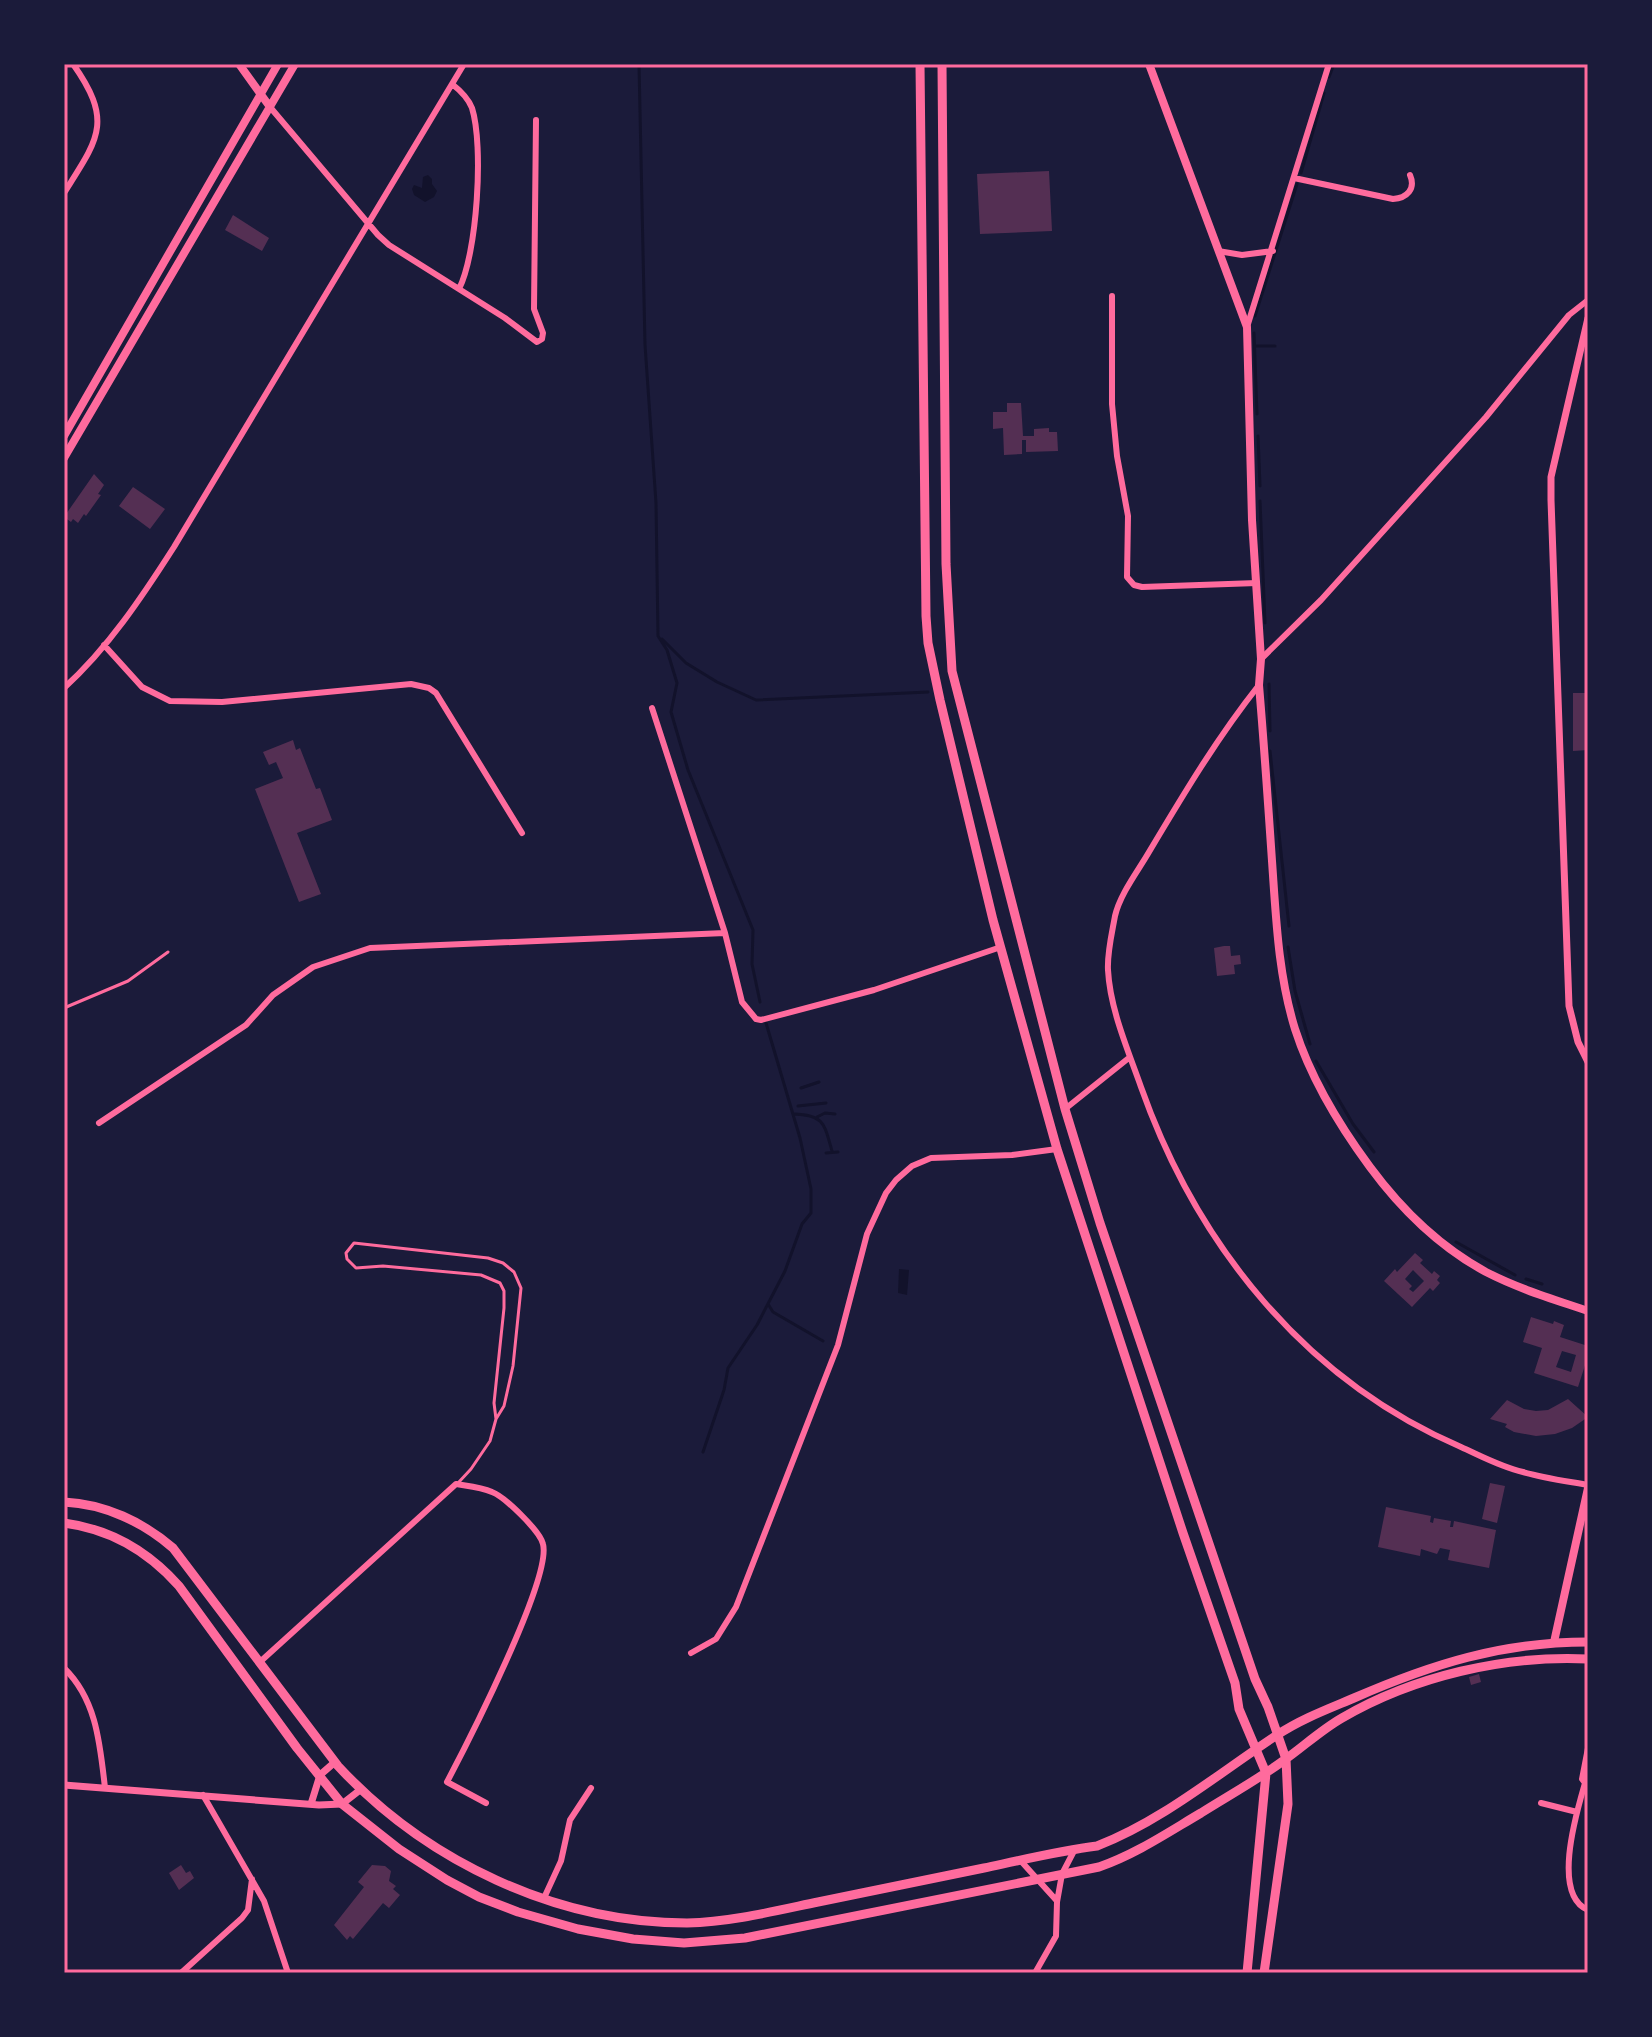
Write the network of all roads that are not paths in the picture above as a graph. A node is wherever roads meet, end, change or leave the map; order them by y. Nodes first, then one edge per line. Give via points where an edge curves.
1 (73, 64) edge
2 (239, 64) edge
3 (278, 64) edge
4 (295, 64) edge
5 (464, 64) edge
6 (920, 64) edge
7 (942, 64) edge
8 (1149, 64) edge
9 (1329, 64) edge
10 (452, 84) junction
11 (260, 94) junction
12 (270, 107) junction
13 (536, 120) dead end
14 (1410, 175) dead end
15 (1294, 178) junction
16 (64, 193) edge
17 (368, 224) junction
18 (1218, 251) junction
19 (1273, 251) junction
20 (459, 289) junction
21 (1112, 296) dead end
22 (1588, 300) edge
23 (1588, 318) edge
24 (1247, 327) junction
25 (64, 436) edge
26 (64, 458) edge
27 (946, 564) junction
28 (925, 565) junction
29 (1257, 583) junction
30 (104, 645) junction
31 (1261, 659) junction
32 (1259, 685) junction
33 (64, 688) edge
34 (652, 708) dead end
35 (522, 833) dead end
36 (725, 933) junction
37 (1001, 947) junction
38 (168, 952) dead end
39 (64, 1008) edge
40 (1130, 1057) junction
41 (1588, 1062) edge
42 (1065, 1109) junction
43 (99, 1123) dead end
44 (1057, 1149) junction
45 (1100, 1223) junction
46 (1082, 1230) junction
47 (1588, 1311) edge
48 (496, 1419) junction
49 (456, 1484) junction
50 (1188, 1485) junction
51 (1588, 1487) edge
52 (1168, 1489) junction
53 (64, 1502) edge
54 (64, 1523) edge
55 (1208, 1543) junction
56 (1189, 1549) junction
57 (1554, 1642) junction
58 (1588, 1642) edge
59 (691, 1653) dead end
60 (1588, 1659) edge
61 (261, 1661) junction
62 (64, 1668) edge
63 (1278, 1734) junction
64 (1588, 1748) edge
65 (1255, 1751) junction
66 (1286, 1759) junction
67 (335, 1762) junction
68 (1266, 1773) junction
69 (320, 1775) junction
70 (1586, 1784) edge
71 (64, 1785) edge
72 (105, 1788) junction
73 (591, 1788) dead end
74 (360, 1790) junction
75 (203, 1795) junction
76 (486, 1803) dead end
77 (1541, 1803) dead end
78 (311, 1804) junction
79 (342, 1804) junction
80 (1577, 1812) junction
81 (1075, 1849) junction
82 (1020, 1860) junction
83 (1062, 1874) junction
84 (252, 1879) junction
85 (1037, 1879) junction
86 (544, 1898) junction
87 (1057, 1901) junction
88 (1588, 1910) edge
89 (755, 1915) junction
90 (761, 1934) junction
91 (181, 1973) edge
92 (288, 1973) edge
93 (1035, 1973) edge
94 (1247, 1973) edge
95 (1264, 1973) edge

1 - 16 street via 93,95 98,135
2 - 11 main road
3 - 11 main road
4 - 12 main road
5 - 10 street
6 - 28 main road
7 - 27 main road
8 - 18 main road
9 - 15 street
10 - 17 street
10 - 20 street via 471,106 477,141 471,257
11 - 12 main road
11 - 25 main road
12 - 17 street
12 - 26 main road
13 - 20 street via 534,309 542,339 531,339
14 - 15 street via 1412,189 1393,199
15 - 19 street
17 - 20 street via 389,245
17 - 30 street via 174,547
18 - 19 street
18 - 24 main road
19 - 24 street
21 - 29 street via 1112,404 1128,516 1127,577 1142,587
22 - 31 street via 1569,315 1486,417 1321,600
23 - 41 street via 1551,477 1569,1006
24 - 29 main road
27 - 28 main road
27 - 42 main road via 952,671
28 - 37 main road via 931,658
29 - 31 main road
30 - 33 street
30 - 35 street via 142,687 170,701 222,702 411,684 429,688
31 - 32 main road
32 - 40 street via 1190,783 1116,913 1108,968
32 - 47 main road via 1279,951 1295,1029 1311,1071 1345,1133 1418,1223 1483,1270
34 - 36 street
36 - 37 street via 742,1002 761,1020 874,990
36 - 43 street via 370,948 313,967 273,995 246,1025
37 - 44 main road
38 - 39 lane via 128,981
40 - 42 street
40 - 51 street via 1162,1138 1207,1223 1260,1300 1316,1355 1346,1382 1445,1440 1521,1472
42 - 45 main road
44 - 46 main road
44 - 59 street via 931,1158 912,1166 886,1193 867,1234 838,1345 736,1607 716,1639
45 - 46 main road
45 - 50 main road
46 - 52 main road
48 - 48 lane via 504,1308 500,1283 475,1274 356,1268 346,1253 354,1243 488,1258 514,1272 521,1288 513,1366
48 - 49 lane via 482,1454
49 - 61 street
49 - 76 street via 500,1496 536,1531 544,1550 502,1670 447,1782
50 - 52 main road
50 - 55 main road
51 - 57 main road
52 - 56 main road
53 - 61 main road via 110,1511 155,1533 195,1574
54 - 69 main road via 112,1535 160,1564
55 - 56 main road
55 - 63 main road
56 - 65 main road
57 - 58 main road
57 - 63 main road via 1508,1646 1393,1680
60 - 66 main road via 1550,1657 1490,1666 1401,1691 1342,1718
61 - 67 main road
62 - 72 street via 94,1716
63 - 65 main road
63 - 66 main road
64 - 70 street via 1582,1779
65 - 68 main road
65 - 81 main road via 1121,1837
66 - 68 main road
66 - 95 main road via 1288,1804
67 - 69 street
67 - 74 main road
68 - 83 main road via 1130,1857
68 - 94 main road
69 - 78 street
69 - 79 main road
70 - 80 street
71 - 72 street
72 - 75 street
73 - 86 street via 570,1820 561,1861
74 - 79 street
74 - 86 main road via 452,1858
75 - 78 street
75 - 84 street
77 - 80 street
78 - 79 street
79 - 90 main road via 447,1880 518,1912 633,1939 684,1943
80 - 88 street via 1568,1869 1576,1901
81 - 82 main road
81 - 83 street
82 - 85 street
82 - 89 main road
83 - 85 main road
83 - 87 street
84 - 91 street via 242,1918
84 - 92 street
85 - 87 street
85 - 90 main road
86 - 89 main road via 599,1912 688,1923
87 - 93 street via 1056,1936
89 - 90 main road

